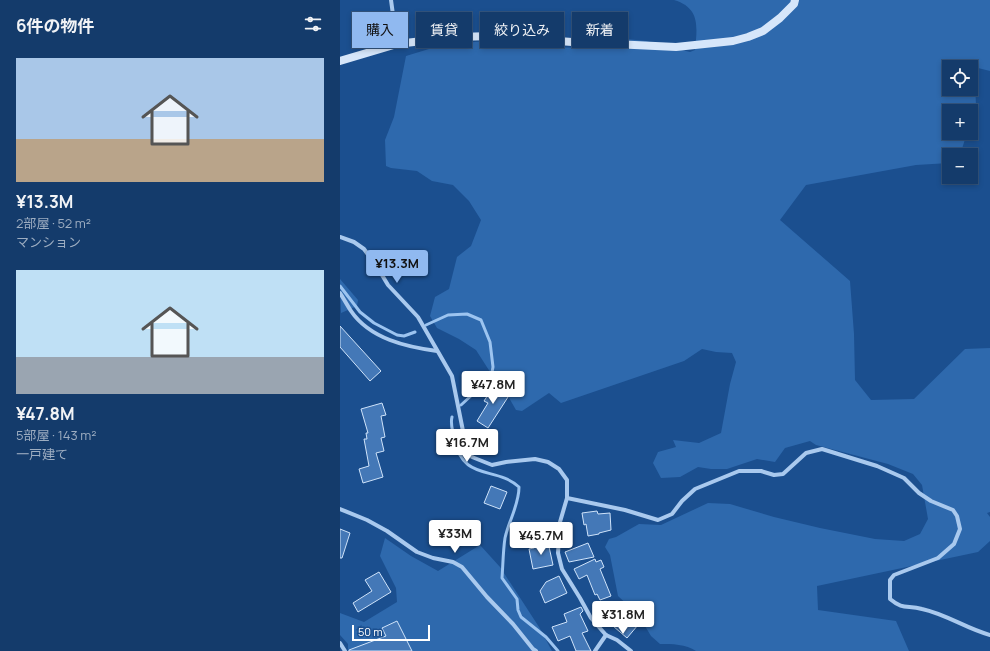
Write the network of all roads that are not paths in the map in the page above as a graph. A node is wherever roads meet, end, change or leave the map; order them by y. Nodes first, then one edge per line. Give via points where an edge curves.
1 (391, 0) edge
2 (795, 0) edge
3 (393, 12) edge
4 (408, 43) edge
5 (384, 48) edge
6 (340, 61) edge
7 (340, 237) edge
8 (340, 293) edge
9 (437, 351) junction
10 (567, 498) junction
11 (340, 509) edge
12 (606, 635) junction
13 (990, 635) edge
14 (340, 643) edge
15 (345, 651) edge
16 (536, 651) edge
17 (596, 651) edge
18 (631, 651) edge

1 - 3 street
2 - 4 street via 780,18 763,31 748,37 709,43 669,46 493,36
5 - 6 street
7 - 9 street via 364,249 388,285 418,317
8 - 9 street via 360,321 382,337 396,343
9 - 10 street via 452,376 466,446 472,457 492,465 535,458 548,462 559,469 566,480
10 - 12 street via 560,522 558,553 562,569 591,618
10 - 13 street via 658,520 672,514 695,489 739,471 783,474 806,453 814,450 822,449 877,466 904,478 931,501 953,510 960,529 954,544 938,558 894,576 890,580 890,599 898,606 922,609
11 - 16 street via 387,531 417,552 462,567
12 - 17 street
12 - 18 street
14 - 15 street

